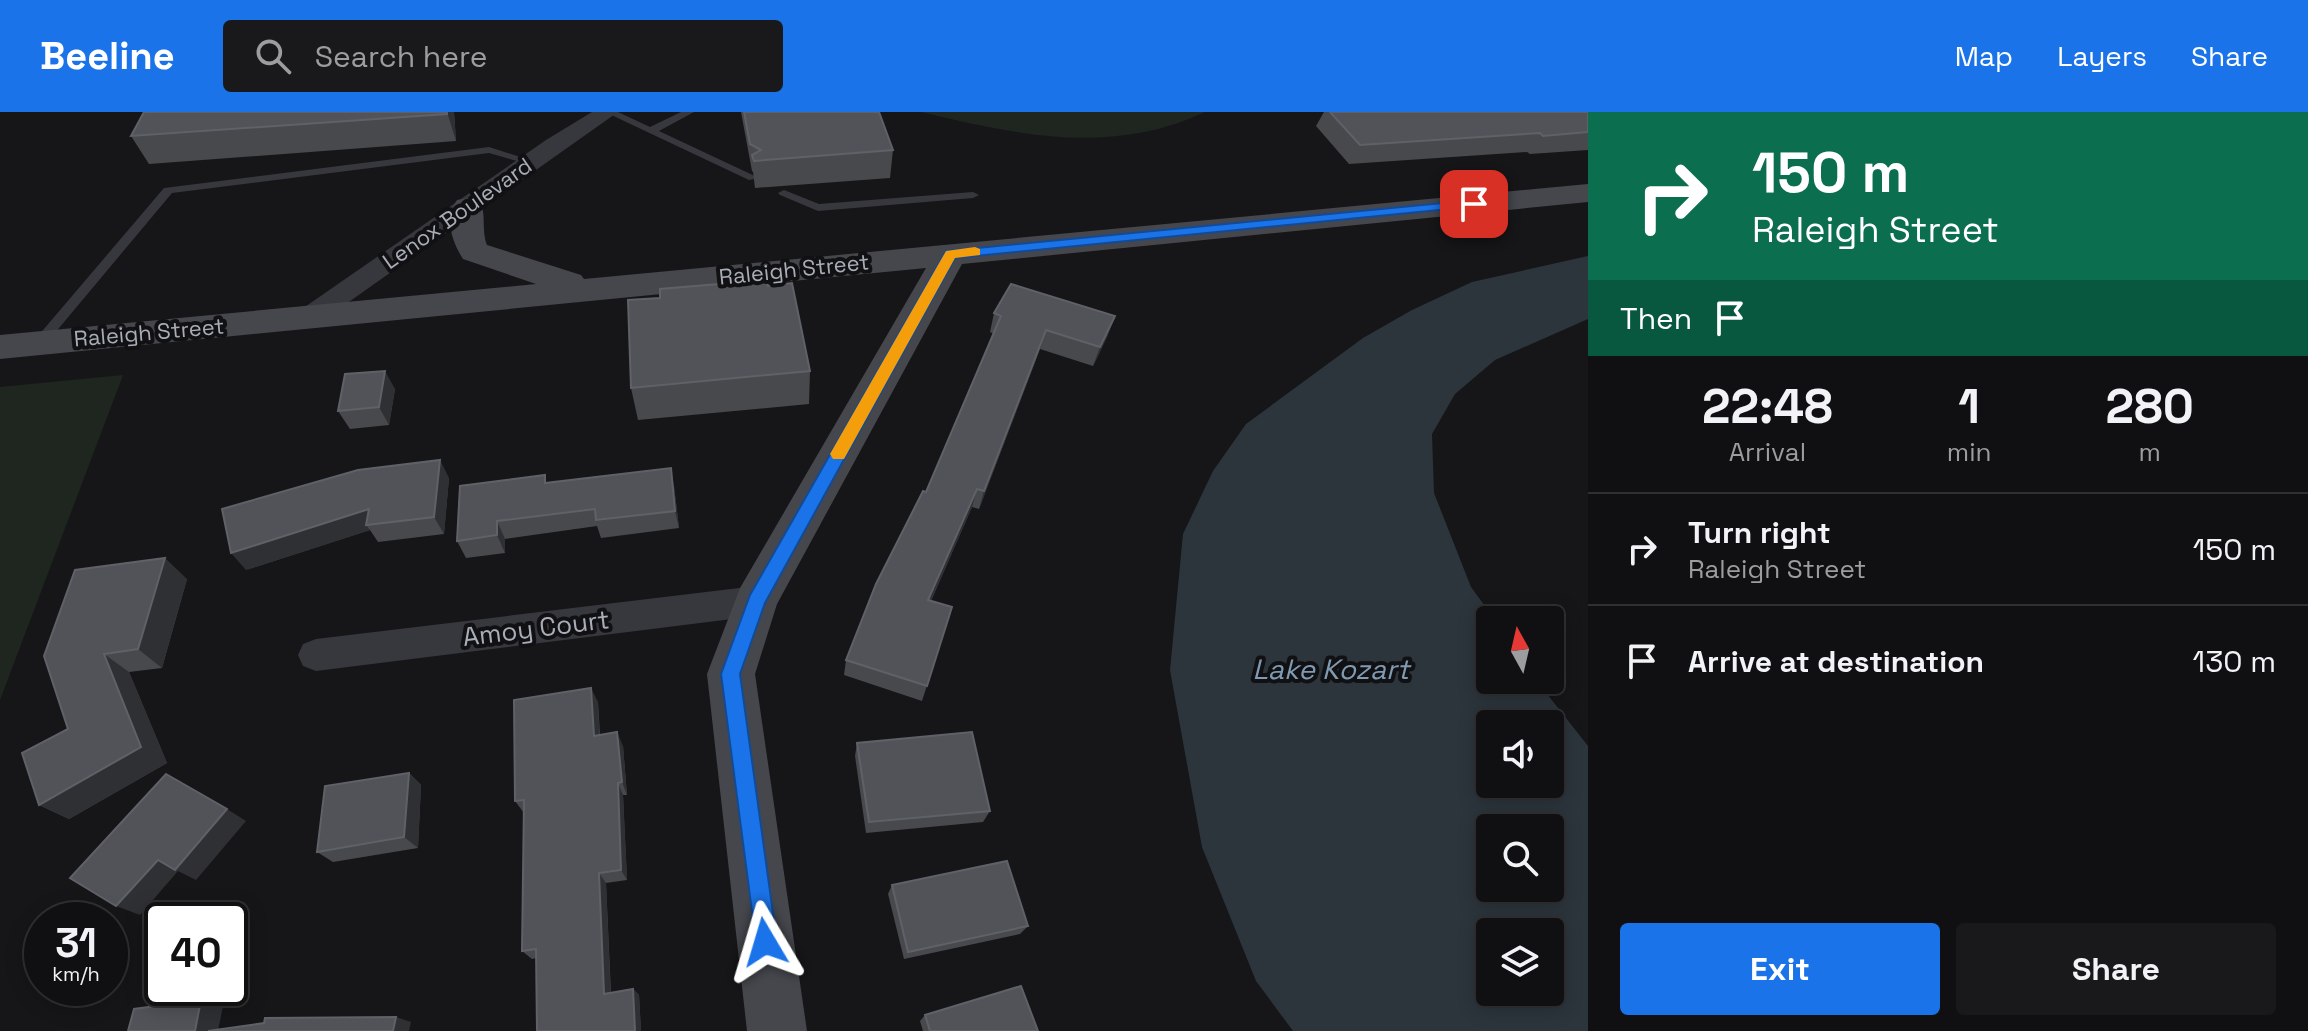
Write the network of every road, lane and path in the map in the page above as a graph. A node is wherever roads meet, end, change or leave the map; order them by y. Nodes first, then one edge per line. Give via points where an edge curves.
1 (609, 112) edge
2 (689, 112) edge
3 (650, 131) junction
4 (531, 162) junction
5 (753, 178) edge
6 (784, 193) dead end
7 (1588, 193) edge
8 (973, 195) dead end
9 (468, 207) junction
10 (951, 254) junction
11 (590, 289) junction
12 (309, 317) junction
13 (39, 343) junction
14 (0, 347) edge
15 (756, 601) junction
16 (316, 655) dead end
17 (777, 1031) edge

1 - 3 lane
1 - 4 street, Lenox Boulevard
2 - 3 lane
3 - 5 lane
4 - 9 street, Lenox Boulevard
4 - 13 lane via 489,150 168,190
6 - 8 lane via 818,208
7 - 10 street, Raleigh Street
9 - 11 street via 468,243 475,252
9 - 12 street, Lenox Boulevard
10 - 11 street, Raleigh Street
10 - 15 street
11 - 12 street, Raleigh Street
12 - 13 street, Raleigh Street
13 - 14 street, Raleigh Street
15 - 16 street, Amoy Court
15 - 17 street via 731,674

